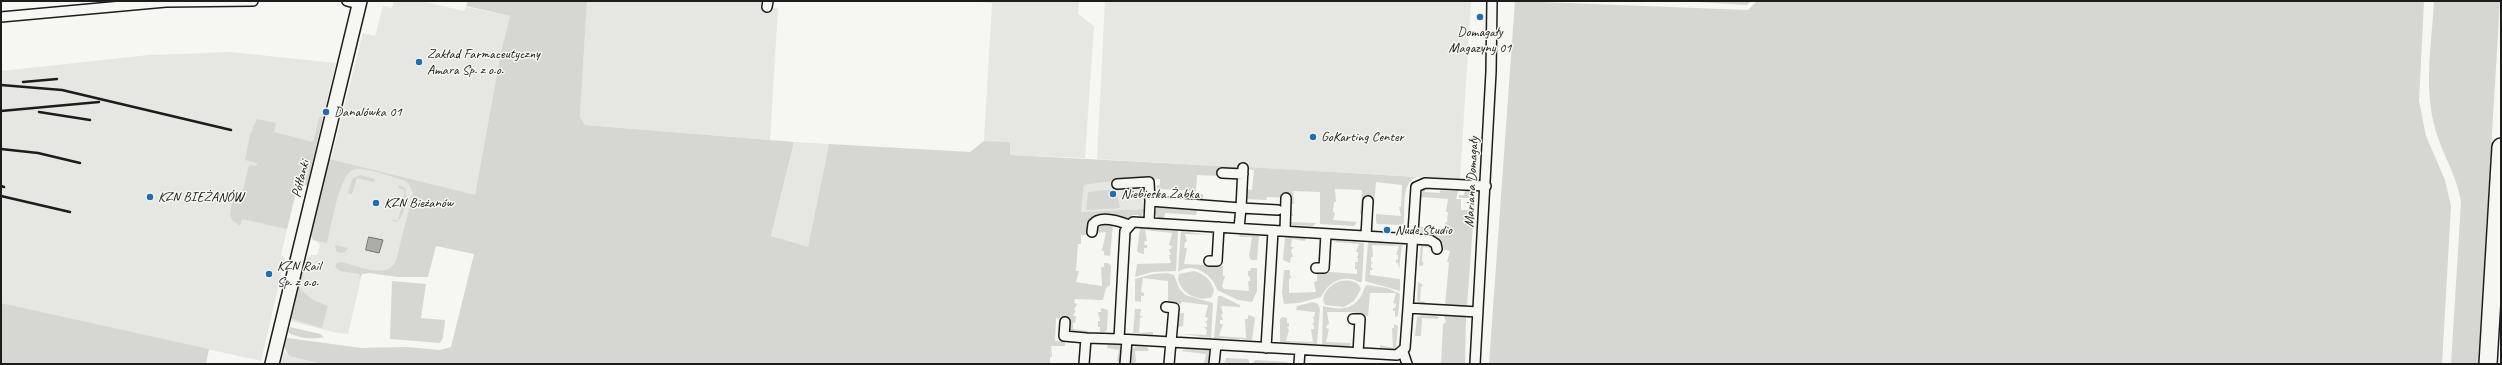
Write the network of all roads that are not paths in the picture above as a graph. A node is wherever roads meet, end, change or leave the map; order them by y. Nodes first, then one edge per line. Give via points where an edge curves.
1 (253, 1) edge
2 (1492, 1) edge
3 (355, 2) edge
4 (1, 17) edge
5 (2501, 147) edge
6 (1222, 173) dead end
7 (1117, 184) dead end
8 (1486, 186) junction
9 (1286, 198) dead end
10 (1150, 201) junction
11 (1368, 201) dead end
12 (1241, 208) junction
13 (1278, 210) dead end
14 (1149, 223) junction
15 (1129, 225) junction
16 (1219, 227) junction
17 (1239, 228) junction
18 (1273, 231) junction
19 (1285, 231) junction
20 (1092, 232) dead end
21 (1326, 234) junction
22 (1366, 236) junction
23 (1412, 239) junction
24 (1437, 249) dead end
25 (1217, 261) dead end
26 (1324, 268) dead end
27 (1174, 308) dead end
28 (1408, 308) junction
29 (1478, 312) junction
30 (1361, 319) dead end
31 (1065, 322) dead end
32 (1086, 338) junction
33 (1123, 339) junction
34 (1172, 342) junction
35 (1216, 345) junction
36 (1266, 348) junction
37 (1300, 350) junction
38 (1402, 352) junction
39 (1358, 353) junction
40 (272, 364) edge
41 (1084, 364) edge
42 (1125, 364) edge
43 (1169, 364) edge
44 (1214, 364) edge
45 (1299, 364) edge
46 (1407, 364) edge
47 (1475, 364) edge
48 (2488, 364) edge

1 - 4 street via 166,2
2 - 8 street, Mariana Domagały
3 - 40 street, Półłanki
5 - 48 highway
6 - 12 street via 1243,171
7 - 10 street via 1152,182
8 - 23 street via 1427,183 1418,185 1415,192
8 - 29 street, Mariana Domagały
9 - 19 street
10 - 12 street
10 - 14 street
11 - 22 street
12 - 13 street
12 - 17 street
14 - 15 street via 1136,222
14 - 16 street
15 - 20 street via 1098,220 1093,224
15 - 33 street via 1126,231
16 - 17 street
16 - 25 street
17 - 18 street
18 - 19 street
18 - 36 street
19 - 21 street
21 - 22 street
21 - 26 street
22 - 23 street
23 - 24 street via 1432,240
23 - 28 street
27 - 34 street
28 - 29 street
28 - 38 street via 1406,346
29 - 47 street, Mariana Domagały
30 - 39 street
31 - 32 street via 1064,336
32 - 33 street
32 - 41 street
33 - 34 street
33 - 42 street
34 - 35 street
34 - 43 street
35 - 36 street
35 - 44 street
36 - 37 street
37 - 39 street
37 - 45 street
38 - 39 street via 1395,355
38 - 46 street

